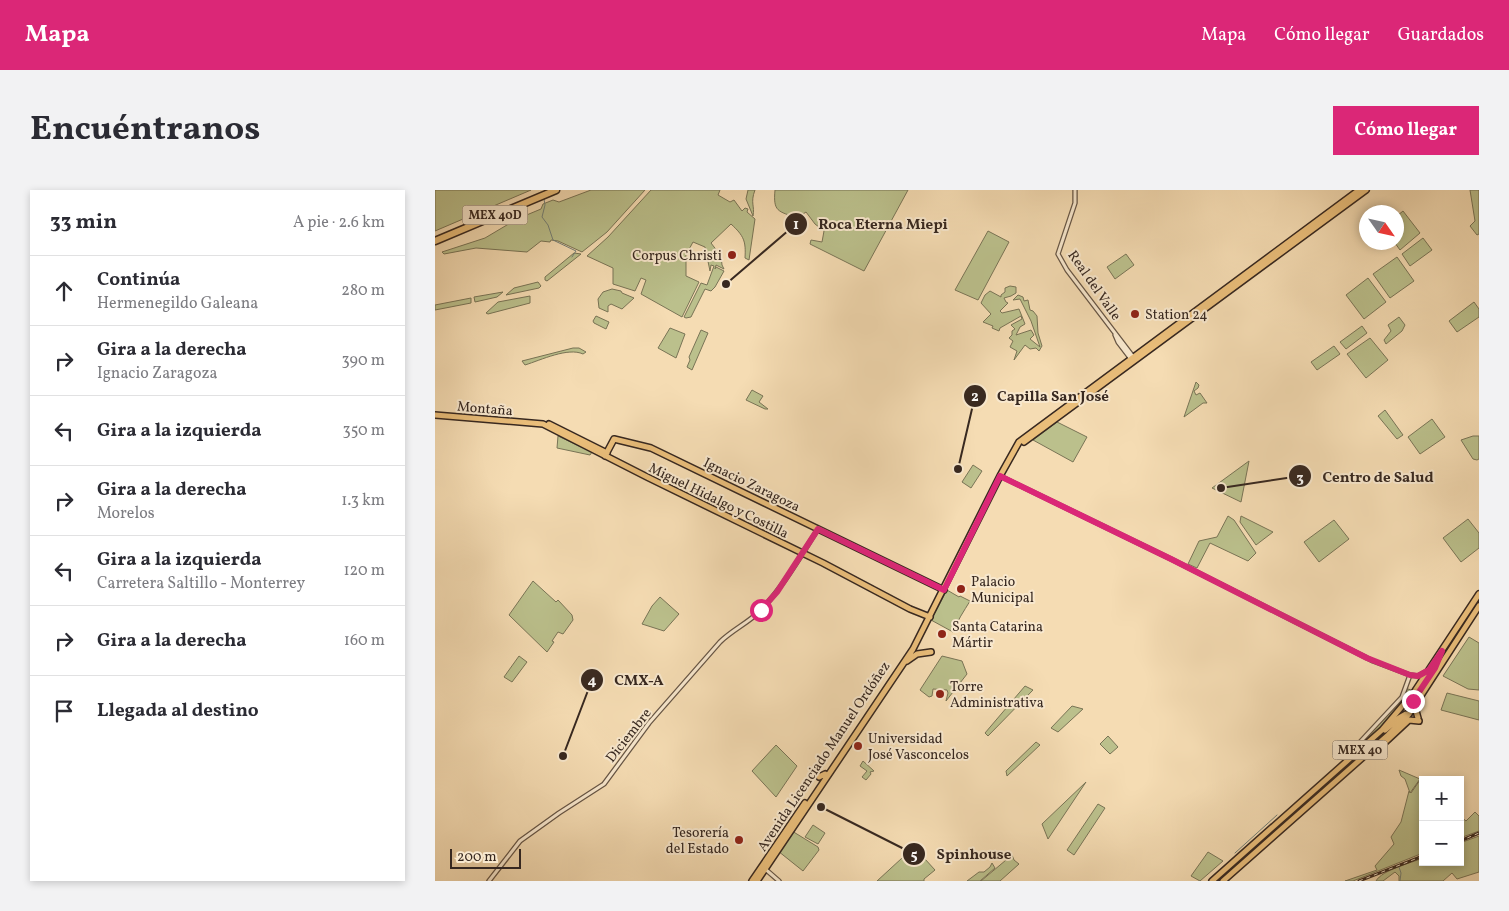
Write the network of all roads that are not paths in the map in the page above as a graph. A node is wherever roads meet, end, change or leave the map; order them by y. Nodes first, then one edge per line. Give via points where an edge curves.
1 (548, 190) edge
2 (556, 190) edge
3 (1075, 190) edge
4 (1359, 190) edge
5 (1366, 190) edge
6 (435, 239) edge
7 (1161, 338) junction
8 (1133, 360) junction
9 (435, 415) edge
10 (606, 455) junction
11 (1000, 476) junction
12 (818, 529) junction
13 (803, 552) junction
14 (944, 590) junction
15 (1479, 594) edge
16 (1479, 606) edge
17 (930, 617) junction
18 (915, 644) junction
19 (1442, 651) junction
20 (931, 652) dead end
21 (1429, 670) junction
22 (898, 671) junction
23 (1410, 675) junction
24 (1417, 701) junction
25 (1409, 714) junction
26 (1372, 748) junction
27 (1352, 757) junction
28 (825, 774) junction
29 (819, 777) dead end
30 (1329, 777) junction
31 (811, 796) junction
32 (801, 814) junction
33 (794, 818) junction
34 (784, 836) junction
35 (763, 867) junction
36 (489, 881) edge
37 (754, 881) edge
38 (779, 881) edge
39 (1212, 881) edge
40 (1223, 881) edge

1 - 6 highway, MEX 40D
2 - 6 highway, MEX 40D
3 - 8 street, Real del Valle via 1075,203 1058,254
4 - 7 main road, Avenida Licenciado Manuel Ordóñez
5 - 7 main road, Avenida Licenciado Manuel Ordóñez
7 - 8 main road, Avenida Licenciado Manuel Ordóñez
7 - 8 main road, Avenida Licenciado Manuel Ordóñez via 1155,346
8 - 11 main road, Avenida Licenciado Manuel Ordóñez via 1021,441
9 - 10 main road, Montaña via 533,423 537,419
10 - 12 main road, Ignacio Zaragoza via 614,438 659,451
10 - 13 main road, Miguel Hidalgo y Costilla
11 - 14 main road, Avenida Licenciado Manuel Ordóñez
11 - 23 street via 1367,658
12 - 13 street, Diciembre
12 - 14 main road, Ignacio Zaragoza
13 - 17 main road, Miguel Hidalgo y Costilla
13 - 36 street, Diciembre via 777,592 755,616 720,642 645,729 604,784 520,841
14 - 17 main road, Avenida Licenciado Manuel Ordóñez
15 - 19 main road, MEX 40
16 - 24 main road, MEX 40
17 - 18 main road, Avenida Licenciado Manuel Ordóñez
18 - 22 main road, Avenida Licenciado Manuel Ordóñez
18 - 28 main road, Avenida Licenciado Manuel Ordóñez
19 - 21 main road, MEX 40
19 - 25 main road
20 - 22 main road via 914,656
21 - 23 street via 1418,676
21 - 27 main road, MEX 40 via 1382,730
22 - 31 main road, Avenida Licenciado Manuel Ordóñez
23 - 27 street via 1402,697 1361,741
24 - 25 main road, MEX 40
24 - 26 main road via 1419,720 1409,720 1380,747
25 - 26 main road, MEX 40
25 - 30 main road via 1399,718
26 - 40 main road, MEX 40
27 - 30 main road, MEX 40
28 - 29 main road
28 - 31 main road, Avenida Licenciado Manuel Ordóñez
30 - 39 main road, MEX 40
31 - 32 main road, Avenida Licenciado Manuel Ordóñez
31 - 33 main road, Avenida Licenciado Manuel Ordóñez
32 - 33 main road
32 - 34 main road, Avenida Licenciado Manuel Ordóñez
33 - 34 main road, Avenida Licenciado Manuel Ordóñez
34 - 35 main road, Avenida Licenciado Manuel Ordóñez
35 - 37 main road, Avenida Licenciado Manuel Ordóñez
35 - 38 street

